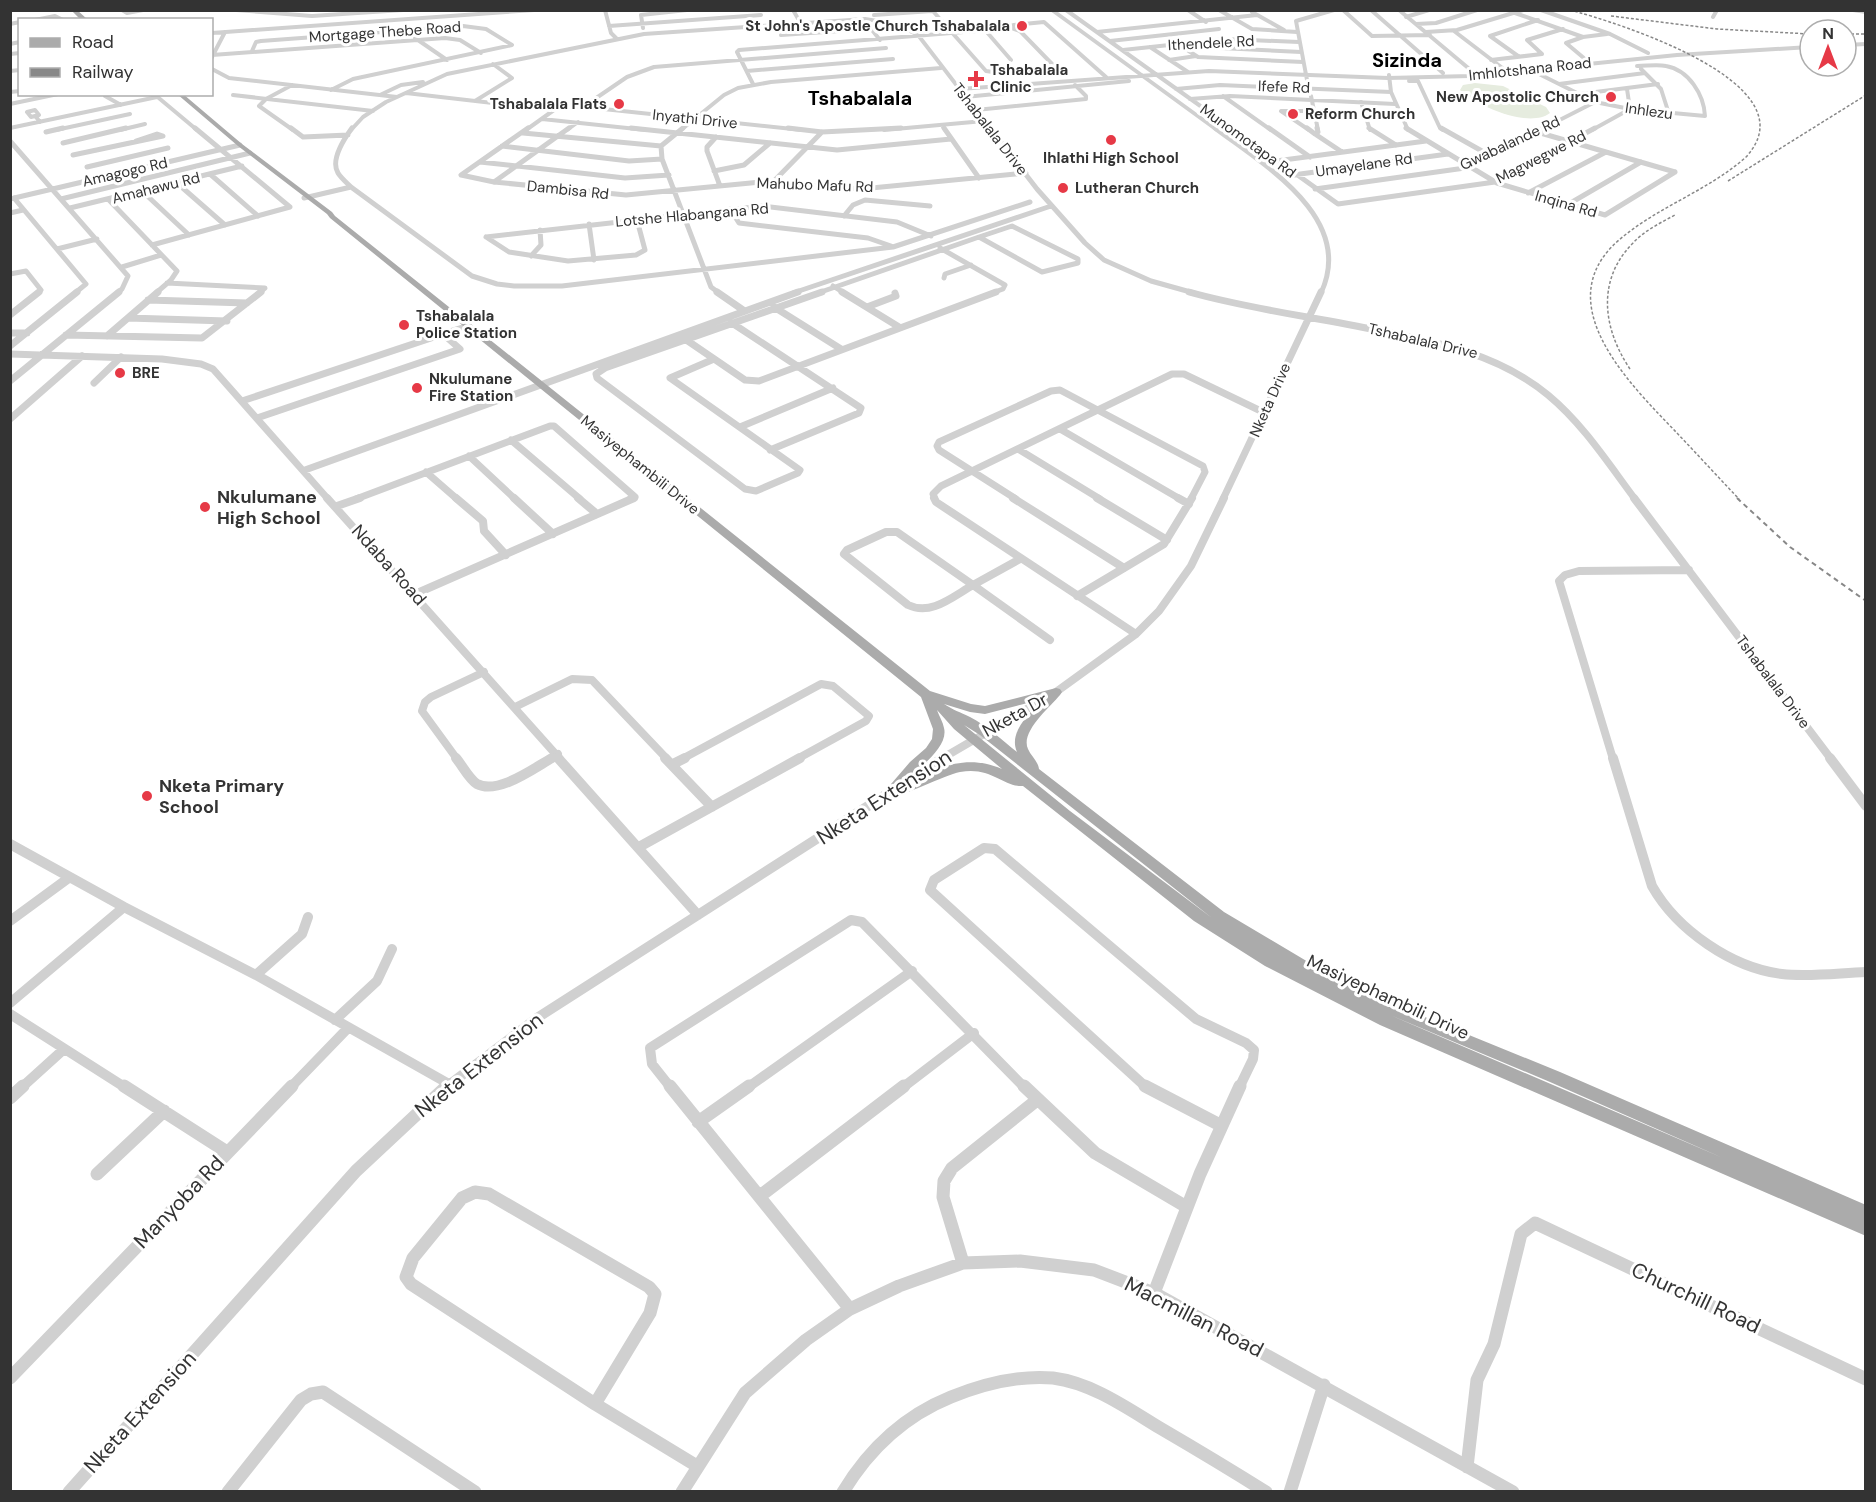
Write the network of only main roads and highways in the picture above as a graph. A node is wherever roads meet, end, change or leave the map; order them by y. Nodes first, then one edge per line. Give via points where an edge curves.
1 (181, 96) edge
2 (924, 693) junction
3 (1039, 783) junction
4 (1866, 1213) edge
5 (1866, 1228) edge

1 - 2 main road, Masiyephambili Drive via 287,185 469,326
2 - 3 main road, Masiyephambili Drive
2 - 3 main road via 979,710 1056,692 1024,728 1020,738
2 - 3 main road via 939,729 939,739 889,794 968,765
3 - 4 main road, Masiyephambili Drive via 1219,916 1325,979
3 - 5 main road, Masiyephambili Drive via 1211,926 1320,990

